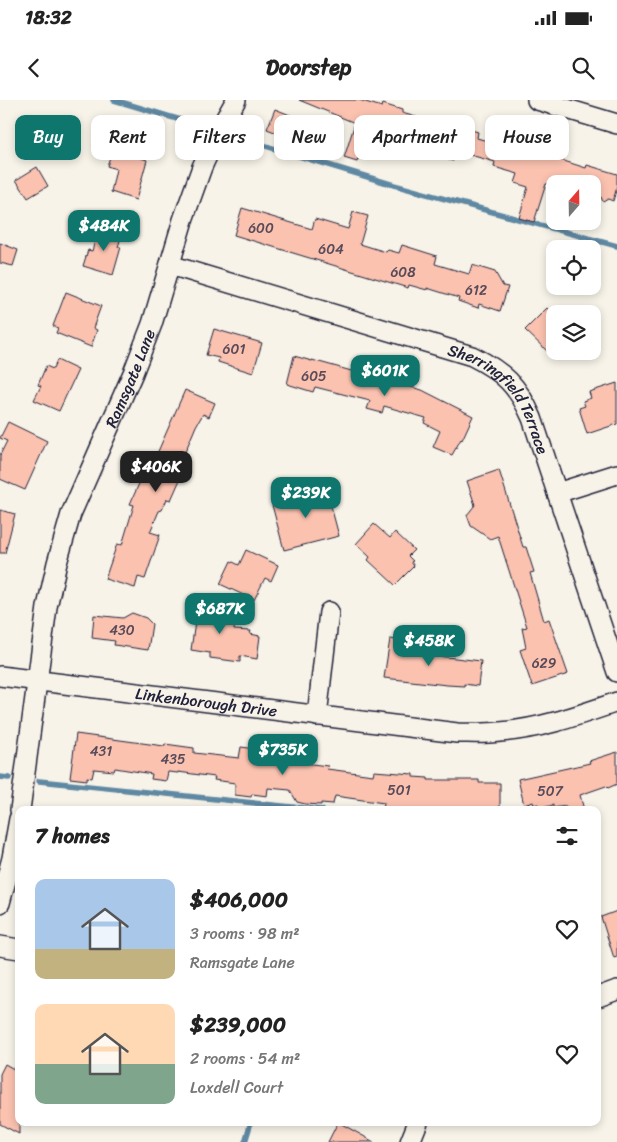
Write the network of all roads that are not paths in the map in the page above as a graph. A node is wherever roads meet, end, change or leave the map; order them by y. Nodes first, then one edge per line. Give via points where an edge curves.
1 (236, 100) edge
2 (537, 100) edge
3 (617, 124) edge
4 (170, 265) junction
5 (617, 474) edge
6 (557, 493) junction
7 (329, 612) dead end
8 (617, 672) edge
9 (0, 676) edge
10 (36, 680) junction
11 (617, 702) edge
12 (317, 716) junction
13 (20, 806) edge
14 (15, 841) edge
15 (0, 903) edge
16 (0, 946) edge
17 (15, 948) edge
18 (617, 990) edge
19 (601, 996) edge
20 (416, 1126) edge
21 (410, 1142) edge

1 - 4 street, Ramsgate Lane via 202,167
2 - 3 street
4 - 6 street, Sherringfield Terrace via 472,356 489,365 505,377 524,400
4 - 10 street, Ramsgate Lane via 152,324 71,514 46,607
5 - 6 street
6 - 8 street, Sherringfield Terrace
7 - 12 street
9 - 10 street, Linkenborough Drive
10 - 12 street, Linkenborough Drive
10 - 13 street, Ramsgate Lane
11 - 12 street, Linkenborough Drive via 553,723 499,732 456,733
14 - 15 street
16 - 17 street
18 - 19 street
20 - 21 street

